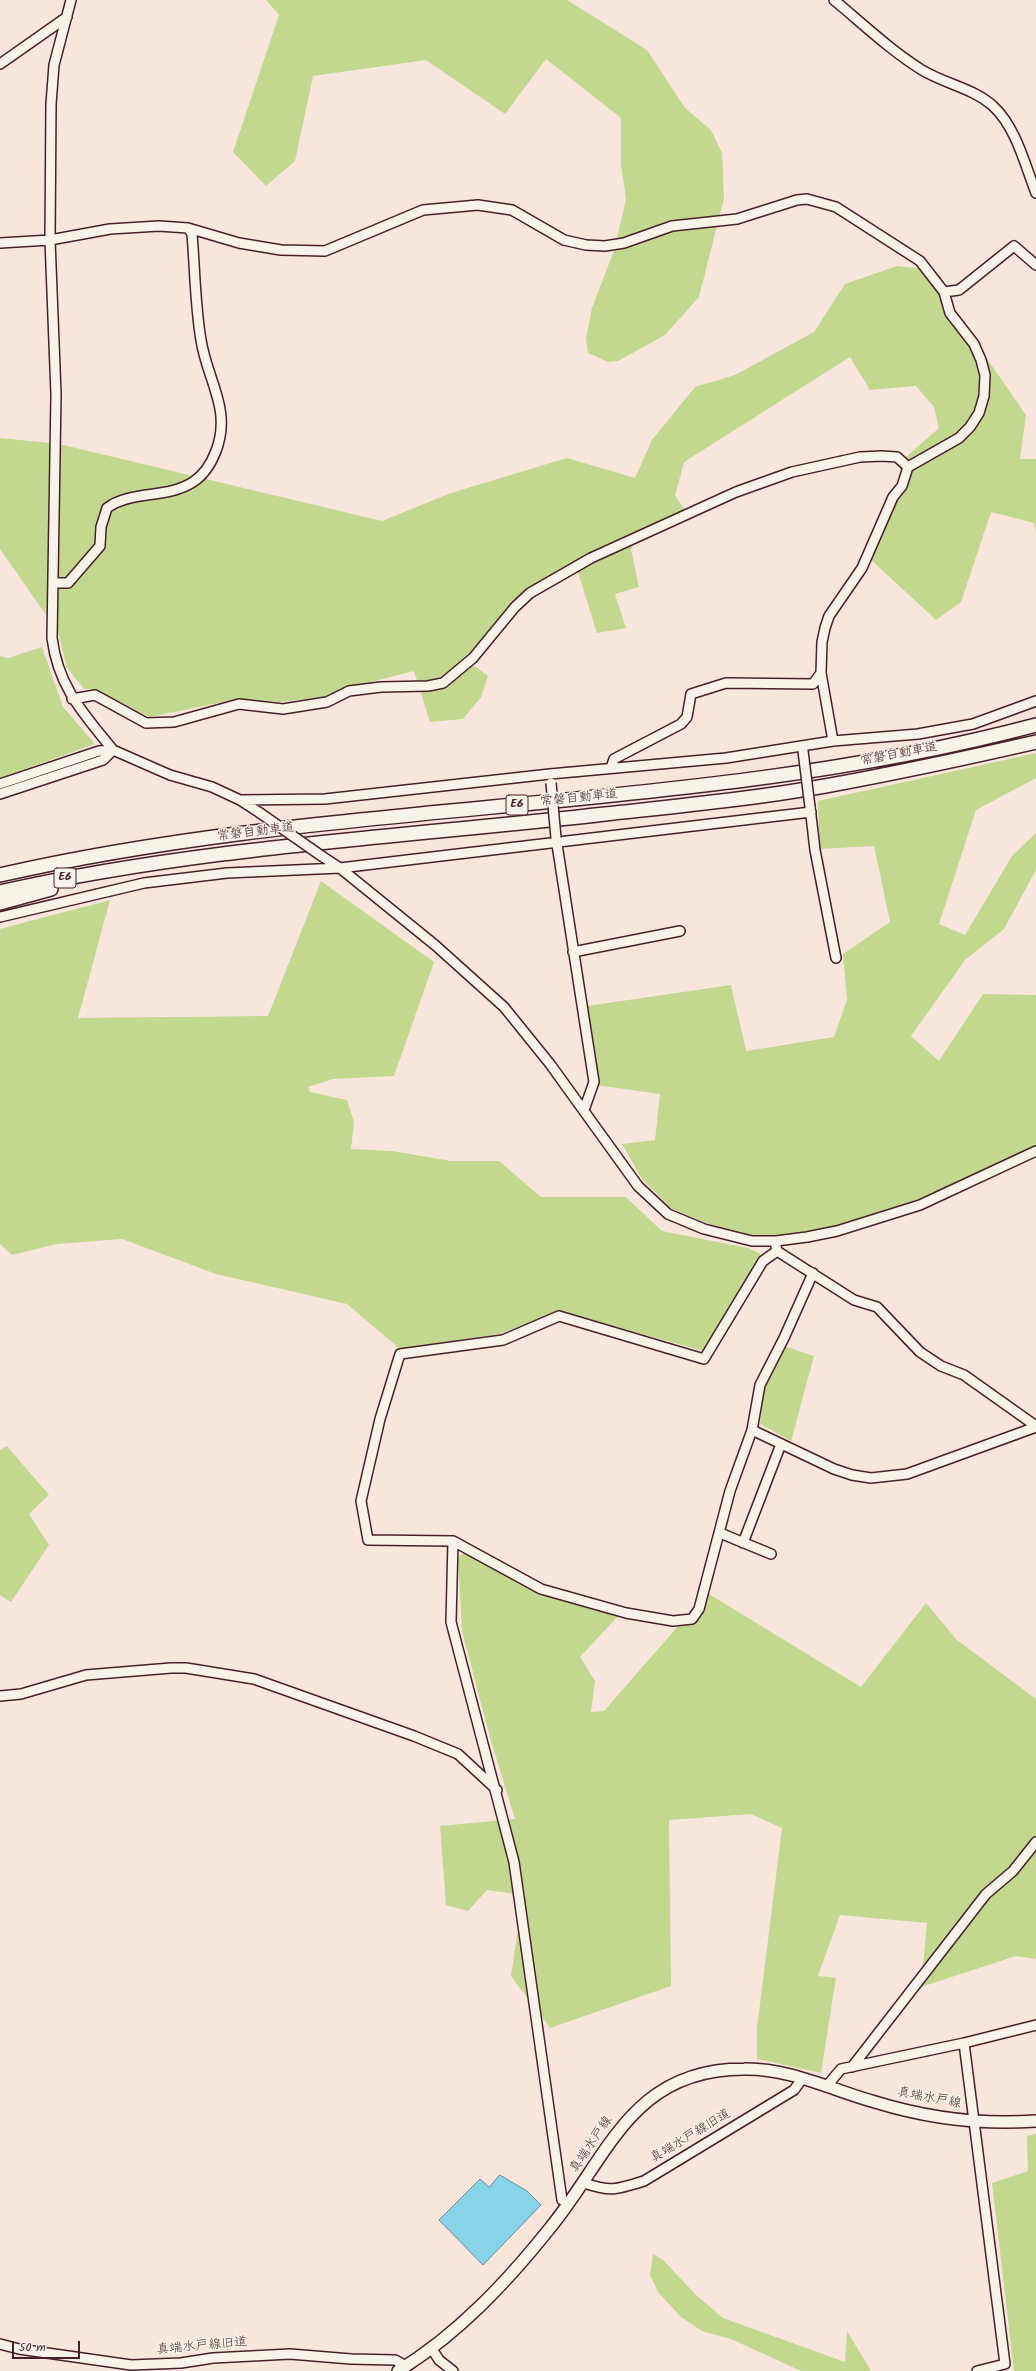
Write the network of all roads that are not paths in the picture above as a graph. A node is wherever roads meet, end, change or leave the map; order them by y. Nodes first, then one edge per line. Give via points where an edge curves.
1 (71, 0) edge
2 (834, 0) edge
3 (67, 17) junction
4 (0, 64) edge
5 (1036, 193) edge
6 (188, 228) junction
7 (50, 240) junction
8 (0, 243) edge
9 (1036, 265) edge
10 (944, 292) junction
11 (908, 467) junction
12 (54, 583) junction
13 (821, 673) junction
14 (72, 699) junction
15 (1036, 701) edge
16 (1034, 725) edge
17 (833, 741) junction
18 (1036, 742) edge
19 (802, 748) junction
20 (113, 750) junction
21 (611, 768) junction
22 (550, 778) junction
23 (0, 784) edge
24 (0, 794) edge
25 (240, 800) junction
26 (811, 809) junction
27 (556, 840) junction
28 (130, 867) junction
29 (340, 868) junction
30 (0, 875) edge
31 (0, 892) edge
32 (0, 903) edge
33 (0, 917) edge
34 (680, 931) dead end
35 (573, 952) junction
36 (836, 958) dead end
37 (584, 1110) junction
38 (1036, 1151) edge
39 (776, 1241) junction
40 (776, 1251) junction
41 (813, 1272) junction
42 (1036, 1426) edge
43 (752, 1430) junction
44 (781, 1444) junction
45 (720, 1533) junction
46 (453, 1541) junction
47 (743, 1543) junction
48 (771, 1554) dead end
49 (0, 1696) edge
50 (497, 1790) junction
51 (1036, 1842) edge
52 (1036, 2026) edge
53 (964, 2043) junction
54 (852, 2067) junction
55 (802, 2079) junction
56 (826, 2086) junction
57 (973, 2121) junction
58 (1036, 2121) edge
59 (584, 2183) junction
60 (562, 2200) dead end
61 (0, 2344) edge
62 (432, 2349) junction
63 (402, 2369) edge
64 (454, 2371) edge
65 (977, 2371) edge

1 - 3 street
2 - 5 street via 885,43 924,71 974,93 993,106 1012,132
3 - 4 street
3 - 7 street via 54,65 51,104
6 - 7 street via 142,226
6 - 10 street via 239,243 281,250 325,250 423,210 478,205 512,210 564,240 605,246 624,243 672,226 737,219 797,200 808,200 836,207 920,261
6 - 12 street via 192,234 201,340 222,415 222,429 216,451 201,476 179,490 126,500 106,508 100,546 68,583
7 - 8 street
7 - 12 street via 56,394
9 - 10 street via 1014,246 959,290
10 - 11 street via 950,312 974,344 981,360 985,375 984,396 979,413 959,438
11 - 13 street via 902,486 893,497 862,568 829,616 822,642
11 - 14 street via 897,458 882,456 860,457 792,472 736,492 598,555 530,593 515,607 473,658 443,683 356,689 327,702 283,709 239,704 174,722 146,723 95,695
12 - 14 street via 54,656
13 - 17 street
13 - 21 street via 813,684 726,683 691,694 687,717 682,724 614,760
14 - 20 street
15 - 17 street via 973,724 918,734
16 - 30 highway, 常磐自動車道 / E6 via 933,749 810,772 217,837 73,860
17 - 19 street
18 - 28 highway, 常磐自動車道 / E6 via 845,782 732,799 244,851
19 - 21 street via 726,758
19 - 26 street, bridge
20 - 23 street via 99,751
20 - 24 street via 103,760
20 - 25 street via 170,775 212,787
21 - 22 street
22 - 25 street via 325,798
22 - 27 street, bridge
25 - 29 street, bridge
26 - 27 street
26 - 36 street via 815,850
27 - 29 street
27 - 35 street
28 - 31 highway, 常磐自動車道 / E6
28 - 32 highway
29 - 33 street via 227,873 144,883
29 - 37 street via 435,944 504,1007
34 - 35 street
35 - 37 street via 594,1082
37 - 39 street via 638,1186 668,1214 704,1228 745,1239
38 - 39 street via 920,1205 838,1231
39 - 40 street
40 - 41 street
40 - 46 street via 763,1261 704,1359 559,1316 504,1340 400,1354 380,1419 361,1501 368,1540
41 - 42 street via 854,1300 877,1307 920,1352 940,1366 964,1375
41 - 43 street via 760,1385
42 - 44 street via 895,1477 871,1478 852,1475
43 - 44 street
43 - 45 street via 730,1491
44 - 47 street
45 - 46 street via 699,1609 692,1619 673,1621 626,1613 541,1589
45 - 47 street
46 - 50 street via 451,1622
47 - 48 street
49 - 50 street via 21,1694 86,1675 171,1668 254,1679 458,1754
50 - 60 street via 514,1862
51 - 54 street via 1012,1871 986,1894
52 - 53 street
53 - 54 street
53 - 57 street
54 - 56 street via 838,2072
55 - 56 main road, 真端水戸線
55 - 59 street, 真端水戸線旧道 via 794,2090 644,2181 619,2189 605,2190
55 - 59 main road, 真端水戸線 via 758,2069 727,2069 703,2074 665,2089 636,2110 623,2124
56 - 57 main road, 真端水戸線 via 901,2110
57 - 58 main road, 真端水戸線
57 - 65 street via 1005,2364
59 - 62 main road, 真端水戸線 via 550,2228 493,2293
61 - 63 street, 真端水戸線旧道 via 131,2365 181,2364 213,2358 290,2354 395,2360
62 - 63 main road, 真端水戸線
62 - 64 street via 438,2360

